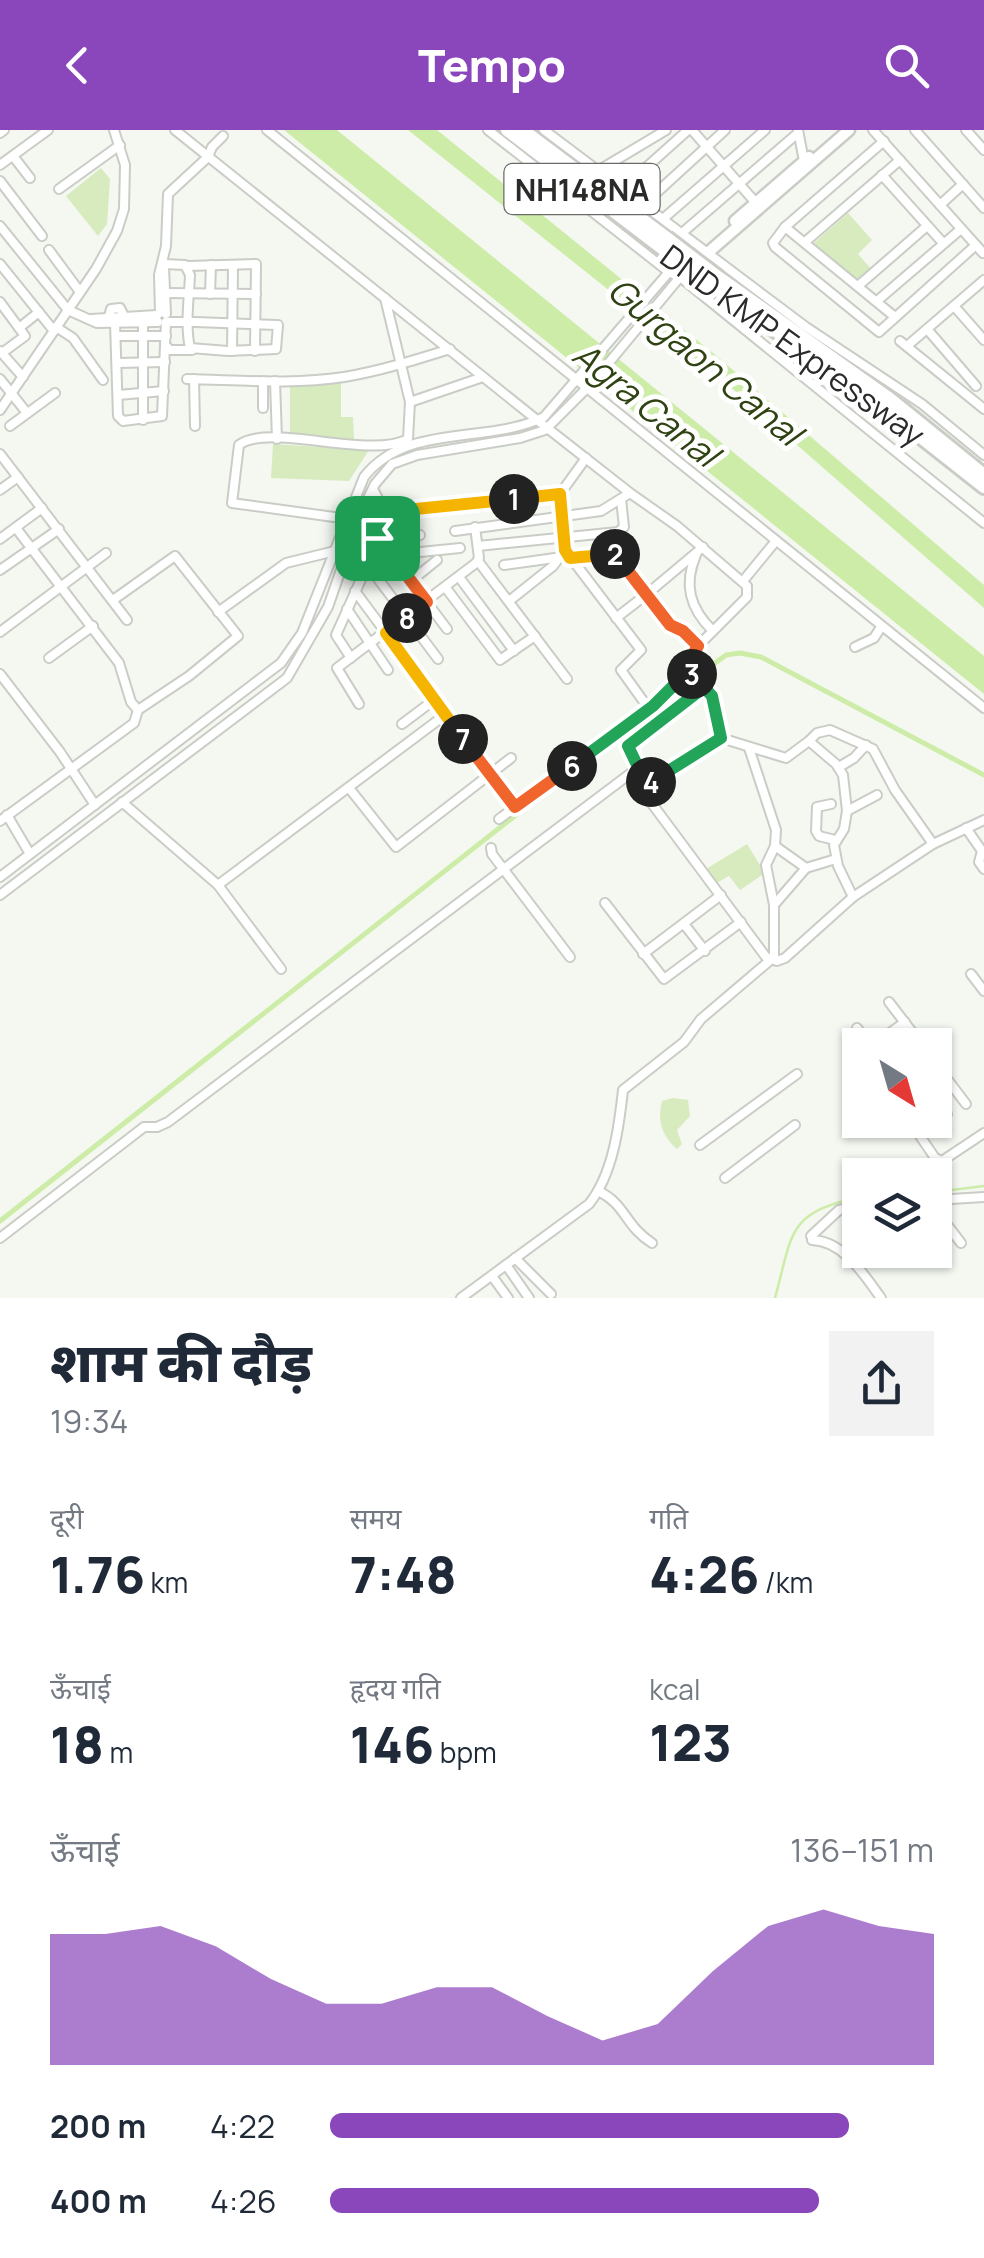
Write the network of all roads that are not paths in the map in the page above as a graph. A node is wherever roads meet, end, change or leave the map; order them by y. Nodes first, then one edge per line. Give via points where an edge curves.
1 (48, 130) edge
2 (114, 130) edge
3 (175, 130) edge
4 (266, 130) edge
5 (488, 130) edge
6 (507, 130) edge
7 (523, 130) edge
8 (544, 130) edge
9 (666, 130) edge
10 (690, 130) edge
11 (725, 130) edge
12 (765, 130) edge
13 (840, 130) edge
14 (849, 130) edge
15 (873, 130) edge
16 (915, 130) edge
17 (966, 130) edge
18 (798, 131) edge
19 (223, 136) dead end
20 (884, 142) junction
21 (120, 145) junction
22 (705, 147) junction
23 (984, 150) edge
24 (12, 156) junction
25 (208, 156) junction
26 (900, 160) junction
27 (804, 161) junction
28 (0, 165) edge
29 (724, 166) junction
30 (596, 172) junction
31 (882, 175) junction
32 (30, 178) dead end
33 (840, 180) junction
34 (0, 181) edge
35 (820, 182) dead end
36 (963, 184) junction
37 (740, 185) junction
38 (59, 189) dead end
39 (621, 190) junction
40 (827, 191) junction
41 (856, 197) junction
42 (756, 202) junction
43 (983, 204) edge
44 (940, 205) junction
45 (642, 206) junction
46 (664, 218) junction
47 (0, 226) edge
48 (928, 226) junction
49 (786, 227) junction
50 (961, 229) junction
51 (682, 233) junction
52 (42, 236) dead end
53 (663, 242) junction
54 (805, 242) junction
55 (943, 243) junction
56 (976, 244) junction
57 (49, 250) dead end
58 (704, 250) junction
59 (984, 253) edge
60 (164, 265) junction
61 (187, 266) junction
62 (211, 266) junction
63 (233, 266) junction
64 (1, 267) edge
65 (916, 268) junction
66 (840, 272) junction
67 (675, 275) junction
68 (984, 280) edge
69 (714, 281) junction
70 (931, 284) junction
71 (858, 286) junction
72 (828, 290) junction
73 (80, 292) junction
74 (166, 292) junction
75 (189, 293) junction
76 (210, 294) junction
77 (233, 294) junction
78 (256, 294) junction
79 (385, 298) junction
80 (878, 301) junction
81 (0, 302) edge
82 (954, 306) junction
83 (68, 310) junction
84 (40, 312) junction
85 (161, 317) junction
86 (895, 317) junction
87 (109, 320) junction
88 (143, 322) junction
89 (188, 322) junction
90 (232, 324) junction
91 (255, 324) junction
92 (19, 328) junction
93 (55, 329) junction
94 (926, 329) junction
95 (982, 334) edge
96 (116, 336) junction
97 (143, 336) junction
98 (166, 341) junction
99 (450, 349) junction
100 (192, 350) junction
101 (255, 351) junction
102 (1, 352) edge
103 (232, 352) junction
104 (143, 362) junction
105 (166, 362) junction
106 (117, 363) junction
107 (402, 364) junction
108 (22, 376) junction
109 (483, 377) junction
110 (580, 378) junction
111 (0, 379) edge
112 (984, 379) edge
113 (103, 380) dead end
114 (264, 381) junction
115 (275, 381) junction
116 (589, 386) junction
117 (976, 386) junction
118 (164, 391) junction
119 (12, 392) junction
120 (55, 393) dead end
121 (143, 393) junction
122 (118, 394) junction
123 (967, 395) junction
124 (410, 402) junction
125 (263, 408) dead end
126 (984, 409) edge
127 (0, 410) edge
128 (28, 413) junction
129 (143, 420) junction
130 (537, 420) junction
131 (10, 426) dead end
132 (195, 426) dead end
133 (548, 428) junction
134 (276, 439) junction
135 (0, 454) edge
136 (984, 455) edge
137 (586, 458) junction
138 (984, 475) edge
139 (18, 478) junction
140 (984, 487) edge
141 (373, 488) junction
142 (0, 490) edge
143 (560, 494) junction
144 (625, 496) junction
145 (42, 508) junction
146 (386, 512) junction
147 (562, 514) junction
148 (334, 517) dead end
149 (984, 522) edge
150 (475, 527) junction
151 (16, 528) junction
152 (59, 529) junction
153 (454, 530) dead end
154 (420, 534) dead end
155 (564, 537) junction
156 (377, 538) junction
157 (0, 539) edge
158 (775, 542) junction
159 (478, 546) junction
160 (32, 548) junction
161 (460, 548) dead end
162 (701, 548) junction
163 (335, 551) junction
164 (106, 554) dead end
165 (566, 555) junction
166 (392, 556) junction
167 (437, 560) dead end
168 (369, 561) junction
169 (478, 561) junction
170 (504, 564) dead end
171 (88, 568) junction
172 (0, 570) edge
173 (459, 577) junction
174 (410, 581) junction
175 (743, 581) junction
176 (62, 587) junction
177 (446, 588) junction
178 (355, 591) junction
179 (647, 594) junction
180 (113, 600) junction
181 (509, 601) junction
182 (427, 602) junction
183 (346, 608) junction
184 (218, 612) junction
185 (407, 618) junction
186 (616, 618) junction
187 (127, 620) dead end
188 (93, 626) junction
189 (881, 627) junction
190 (447, 629) dead end
191 (713, 631) junction
192 (0, 632) edge
193 (386, 633) junction
194 (535, 636) junction
195 (370, 644) junction
196 (698, 646) junction
197 (855, 647) dead end
198 (514, 651) junction
199 (49, 658) dead end
200 (351, 658) junction
201 (438, 659) dead end
202 (388, 670) dead end
203 (690, 671) junction
204 (0, 674) edge
205 (566, 679) dead end
206 (700, 684) junction
207 (434, 700) junction
208 (360, 704) dead end
209 (984, 708) edge
210 (649, 709) junction
211 (138, 710) junction
212 (445, 715) junction
213 (402, 724) dead end
214 (721, 738) junction
215 (808, 741) junction
216 (866, 746) junction
217 (749, 748) junction
218 (511, 758) dead end
219 (840, 767) junction
220 (71, 768) junction
221 (639, 769) junction
222 (489, 776) junction
223 (652, 783) junction
224 (349, 788) junction
225 (877, 794) dead end
226 (122, 802) junction
227 (831, 804) dead end
228 (94, 805) junction
229 (515, 807) junction
230 (847, 810) junction
231 (4, 818) edge
232 (499, 819) dead end
233 (984, 820) edge
234 (966, 828) junction
235 (835, 840) junction
236 (933, 844) junction
237 (775, 846) junction
238 (492, 848) dead end
239 (30, 854) junction
240 (836, 859) junction
241 (502, 868) junction
242 (806, 868) junction
243 (984, 870) edge
244 (0, 878) edge
245 (218, 885) junction
246 (0, 894) edge
247 (720, 895) junction
248 (852, 897) junction
249 (605, 904) dead end
250 (774, 905) junction
251 (741, 922) junction
252 (684, 924) junction
253 (705, 951) junction
254 (643, 954) junction
255 (570, 957) dead end
256 (772, 960) junction
257 (281, 970) dead end
258 (971, 974) dead end
259 (984, 991) edge
260 (889, 1002) dead end
261 (905, 1022) junction
262 (896, 1028) edge
263 (909, 1028) edge
264 (797, 1074) dead end
265 (952, 1085) edge
266 (966, 1104) dead end
267 (796, 1125) dead end
268 (984, 1133) edge
269 (921, 1138) edge
270 (700, 1144) dead end
271 (725, 1178) dead end
272 (598, 1191) junction
273 (984, 1196) edge
274 (952, 1199) edge
275 (842, 1209) edge
276 (952, 1231) edge
277 (0, 1238) edge
278 (652, 1243) dead end
279 (961, 1243) dead end
280 (842, 1253) edge
281 (515, 1258) junction
282 (506, 1266) junction
283 (858, 1268) edge
284 (492, 1276) junction
285 (475, 1288) junction
286 (552, 1294) dead end
287 (462, 1298) edge
288 (482, 1298) edge
289 (508, 1298) edge
290 (529, 1298) edge
291 (880, 1298) edge

1 - 24 street
2 - 21 street
3 - 25 street
4 - 110 street
5 - 67 street
6 - 53 highway, DND KMP Expressway / NH148NA
7 - 53 highway, DND KMP Expressway / NH148NA
8 - 30 street
9 - 30 street
10 - 22 street
10 - 39 street
11 - 22 street
12 - 29 street
13 - 27 main road
14 - 58 main road
15 - 20 street
16 - 36 street
17 - 23 street
18 - 27 street
18 - 37 street
19 - 25 street
20 - 26 street
20 - 33 street
21 - 38 street
21 - 73 street via 124,210
22 - 29 street
22 - 45 street
24 - 28 street
24 - 32 street
25 - 60 street via 168,194
25 - 79 street
26 - 31 street
26 - 44 street
27 - 42 main road
29 - 37 street
29 - 46 street
30 - 39 street
31 - 41 street
31 - 48 street
33 - 40 street
33 - 41 street
34 - 52 street
35 - 40 street
36 - 43 street
36 - 44 street
37 - 42 street
37 - 51 street
39 - 45 street
40 - 49 street
41 - 54 street
42 - 58 main road
44 - 50 street
45 - 46 street
46 - 51 street
47 - 83 street
48 - 55 street
48 - 71 street
49 - 54 street
49 - 72 street via 774,247
50 - 55 street
50 - 56 street
51 - 58 street
53 - 69 highway, DND KMP Expressway / NH148NA, bridge
54 - 66 street
55 - 65 street
56 - 59 street
56 - 70 street
57 - 73 street
58 - 67 main road
58 - 136 street
60 - 61 street
60 - 74 street
60 - 85 street
61 - 62 street
61 - 75 street
62 - 63 street
62 - 76 street
63 - 77 street
63 - 78 street via 256,264
64 - 84 street
65 - 70 street
65 - 80 street
66 - 71 street
66 - 72 street
67 - 110 street via 651,292
67 - 116 street
67 - 149 street
68 - 82 street
69 - 138 highway, DND KMP Expressway / NH148NA via 890,399
69 - 140 highway, DND KMP Expressway / NH148NA
70 - 86 street
71 - 80 street
72 - 86 street via 878,332 889,330
73 - 83 street
74 - 75 street
74 - 85 street
75 - 76 street
75 - 89 street
76 - 77 street
77 - 78 street
77 - 90 street
78 - 91 street
79 - 99 street
79 - 107 street
80 - 86 street
81 - 92 street
82 - 94 street
82 - 95 street
83 - 87 street
83 - 93 street
84 - 92 street
84 - 93 street
85 - 87 street
85 - 88 street
85 - 89 street
85 - 98 street
87 - 88 street
87 - 96 street
88 - 97 street
89 - 90 street
89 - 100 street
90 - 91 street
90 - 103 street
91 - 101 street
91 - 101 street via 278,325 276,349
92 - 102 street via 24,338
93 - 108 street
93 - 113 street via 73,338
94 - 117 street
94 - 123 street via 904,344
96 - 97 street
96 - 106 street
97 - 98 street
97 - 104 street
98 - 100 street via 170,350
98 - 105 street
99 - 107 street
99 - 109 street
100 - 103 street
101 - 103 street
102 - 108 street
104 - 105 street
104 - 106 street
104 - 121 street
105 - 118 street
106 - 122 street
107 - 115 street
107 - 124 street
108 - 119 street
109 - 124 street
109 - 130 street
110 - 116 street
110 - 130 street
111 - 119 street
112 - 117 street
114 - 115 street
114 - 125 street
114 - 132 street via 190,379
115 - 134 street
116 - 133 street
116 - 158 street
117 - 123 street
118 - 121 street
118 - 129 street via 162,416
119 - 127 street
119 - 128 street
120 - 128 street
121 - 122 street
121 - 129 street
122 - 129 street via 119,418
123 - 126 street
124 - 134 street via 410,436 404,442
128 - 131 street
130 - 133 street
130 - 163 street via 391,451 364,477
133 - 137 street
133 - 141 street via 403,459
134 - 148 street via 240,442 232,503
135 - 139 street
137 - 143 street
137 - 144 street
139 - 142 street
139 - 145 street
141 - 146 street
141 - 226 street via 328,607 288,678
143 - 146 street
143 - 147 street
144 - 147 street via 605,510
144 - 155 street via 622,530
144 - 162 street
145 - 151 street
145 - 152 street
146 - 156 street
147 - 150 street
147 - 155 street
150 - 153 street
150 - 159 street
151 - 157 street
151 - 160 street
152 - 160 street
152 - 171 street
154 - 156 street
155 - 159 street
155 - 165 street
156 - 168 street
158 - 175 street
158 - 189 street
159 - 169 street
160 - 172 street
160 - 176 street
161 - 166 street
162 - 175 street
162 - 179 street
162 - 191 street via 688,590
163 - 184 street via 286,564
163 - 228 street via 302,633 281,663
164 - 171 street
165 - 170 street
165 - 179 street via 616,554
165 - 181 street
165 - 186 street
166 - 168 street
166 - 174 street
167 - 174 street
168 - 178 street
168 - 185 street
169 - 173 street
169 - 181 street
171 - 176 street
171 - 180 street
173 - 177 street
173 - 198 street
174 - 182 street
175 - 191 street via 746,597
176 - 188 street
176 - 192 street
177 - 182 street
177 - 198 street via 497,658
178 - 183 street
178 - 193 street
179 - 186 street
179 - 196 street via 670,625
180 - 184 street via 175,556
180 - 187 street
181 - 194 street
182 - 185 street
182 - 190 street
183 - 195 street
183 - 200 street via 336,635
184 - 211 street via 235,642
185 - 193 street
185 - 201 street
186 - 210 street via 642,650 621,672
188 - 199 street
188 - 211 street via 119,663
189 - 197 street
189 - 209 street
191 - 196 street
193 - 195 street
193 - 207 street
194 - 198 street
194 - 205 street
195 - 200 street
195 - 202 street
196 - 203 street
200 - 208 street via 336,670
203 - 206 street
203 - 210 street
204 - 220 street
206 - 214 street via 714,702
206 - 221 street via 629,744
207 - 212 street
207 - 213 street
210 - 229 street
211 - 220 street via 134,724
212 - 222 street
212 - 224 street
214 - 217 street
214 - 223 street
215 - 216 street via 830,730
215 - 217 street via 788,758
215 - 219 street
216 - 219 street
216 - 236 street
217 - 237 street via 776,830
218 - 222 street
219 - 230 street
220 - 228 street
220 - 231 street
221 - 223 street
221 - 241 street
222 - 224 street via 396,846
222 - 229 street
223 - 247 street via 644,796
224 - 245 street
225 - 230 street
226 - 245 street
226 - 246 street
227 - 235 street via 817,808 816,831
228 - 239 street
229 - 232 street
230 - 235 street
231 - 239 street
233 - 234 street
234 - 236 street
234 - 243 street via 982,850
235 - 240 street
236 - 248 street
237 - 242 street
237 - 250 street via 766,865
238 - 241 street
239 - 244 street
240 - 242 street
240 - 248 street
241 - 255 street
241 - 277 street via 168,1122 144,1127
242 - 250 street
245 - 257 street
247 - 251 street
247 - 252 street
248 - 256 street via 790,954
249 - 254 street
250 - 256 street
251 - 253 street
251 - 256 street
252 - 253 street
252 - 254 street
253 - 254 street via 664,980
256 - 272 street via 622,1090 616,1137
258 - 259 street
260 - 261 street
261 - 262 street
261 - 263 street
264 - 270 street
265 - 266 street
267 - 271 street
268 - 269 street via 942,1161
272 - 278 street via 616,1199 629,1225
272 - 281 street
273 - 274 street
275 - 280 street via 811,1238
276 - 279 street
281 - 282 street
281 - 286 street
282 - 284 street
282 - 290 street
283 - 291 street
284 - 285 street
284 - 289 street
285 - 287 street
285 - 288 street

